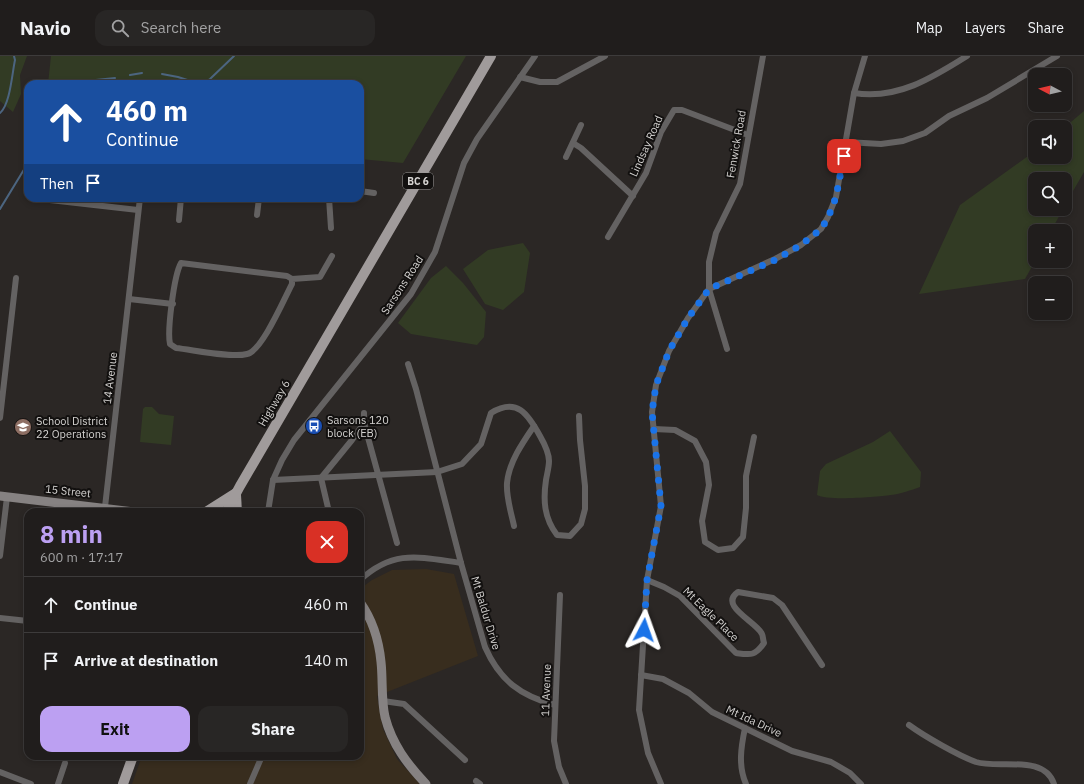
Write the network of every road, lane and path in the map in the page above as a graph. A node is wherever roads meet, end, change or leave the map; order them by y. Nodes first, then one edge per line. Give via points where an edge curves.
1 (491, 56) edge
2 (535, 56) edge
3 (605, 56) edge
4 (763, 56) edge
5 (865, 56) edge
6 (967, 56) edge
7 (1057, 56) edge
8 (520, 77) junction
9 (854, 93) junction
10 (581, 125) dead end
11 (748, 135) junction
12 (846, 142) junction
13 (573, 143) junction
14 (566, 157) dead end
15 (364, 192) edge
16 (374, 193) dead end
17 (632, 196) junction
18 (73, 202) edge
19 (139, 202) edge
20 (181, 202) edge
21 (259, 202) edge
22 (330, 202) edge
23 (138, 210) junction
24 (257, 215) dead end
25 (179, 220) dead end
26 (331, 228) dead end
27 (608, 237) dead end
28 (332, 256) dead end
29 (16, 278) dead end
30 (292, 279) junction
31 (709, 289) junction
32 (129, 298) junction
33 (173, 304) junction
34 (727, 349) dead end
35 (408, 364) dead end
36 (364, 413) dead end
37 (580, 416) dead end
38 (0, 418) edge
39 (364, 423) junction
40 (534, 426) junction
41 (654, 429) junction
42 (754, 437) dead end
43 (437, 472) junction
44 (378, 476) junction
45 (321, 478) junction
46 (273, 480) junction
47 (236, 493) junction
48 (4, 496) edge
49 (105, 507) junction
50 (111, 508) edge
51 (212, 508) edge
52 (228, 508) edge
53 (237, 508) edge
54 (269, 508) edge
55 (328, 508) edge
56 (514, 526) dead end
57 (397, 543) dead end
58 (0, 556) edge
59 (461, 563) junction
60 (364, 577) edge
61 (647, 580) junction
62 (560, 595) dead end
63 (364, 608) edge
64 (0, 618) edge
65 (24, 621) edge
66 (822, 665) dead end
67 (641, 675) junction
68 (383, 701) junction
69 (556, 705) junction
70 (909, 725) dead end
71 (744, 728) junction
72 (132, 760) edge
73 (260, 760) edge
74 (465, 760) dead end
75 (65, 763) dead end
76 (0, 772) edge
77 (31, 784) edge
78 (58, 784) edge
79 (123, 784) edge
80 (250, 784) edge
81 (426, 784) edge
82 (566, 784) edge
83 (661, 784) edge
84 (746, 784) edge
85 (861, 784) edge
86 (1054, 784) edge

1 - 47 main road, Highway 6 / BC 6
2 - 8 street, Sarsons Road
3 - 8 street via 557,82 540,82
4 - 11 street, Fenwick Road
5 - 9 street
6 - 9 street via 908,89 869,96
7 - 12 street via 987,98 949,116 925,133 903,141 881,144
8 - 46 street, Sarsons Road via 477,139 464,163 435,252 411,294 294,440
9 - 12 street
10 - 13 street
11 - 17 street, Lindsay Road via 682,110 674,110 661,132 646,173
11 - 31 street, Fenwick Road via 740,184 716,233 709,262
12 - 31 street via 836,197 821,229 801,245 775,260
13 - 14 street
13 - 17 street
15 - 16 street
17 - 27 street, Lindsay Road
18 - 23 street
19 - 23 street, 14 Avenue
20 - 25 street
21 - 24 street
22 - 26 street
23 - 32 street, 14 Avenue
28 - 30 street via 320,277
29 - 38 street
30 - 33 street via 287,276 181,263
30 - 33 street via 292,284 260,346 249,354 176,348 170,344 168,337
31 - 34 street, Fenwick Road
31 - 41 street via 669,351 658,378 652,412
32 - 33 street
32 - 49 street, 14 Avenue
35 - 43 street, Mt Baldur Drive
36 - 39 street
37 - 40 street via 585,509 581,524 570,536 556,535 549,525 544,502 549,461 545,446
39 - 44 street
39 - 45 street
40 - 43 street via 528,415 518,408 502,406 491,413 481,444 462,464
40 - 56 street via 522,443 507,482
41 - 42 street via 675,430 695,441 706,462 709,485 702,521 705,542 718,550 733,548 743,537 746,476
41 - 61 street via 661,506
43 - 44 street
43 - 59 street, Mt Baldur Drive
44 - 45 street
44 - 57 street
45 - 46 street
45 - 55 street
46 - 54 street, Sarsons Road
47 - 51 main road
47 - 52 main road, Highway 6 / BC 6
47 - 53 main road
48 - 49 street, 15 Street
48 - 58 street
49 - 50 street, 15 Street
59 - 60 street via 414,556 391,560
59 - 69 street, Mt Baldur Drive via 491,660 500,674 535,700
61 - 66 street, Mt Eagle Place via 664,586 680,596 736,653 749,655 758,652 764,643 762,633 735,608 733,595 738,592 773,598 782,604
61 - 67 street
62 - 69 street, 11 Avenue
63 - 68 street via 375,634 381,660
64 - 65 street
67 - 71 street, Mt Ida Drive via 663,678 689,693 712,712
67 - 83 street via 639,718 648,753
68 - 74 street via 404,704
68 - 81 street via 385,717 395,744 406,762
69 - 82 street, 11 Avenue via 554,741 559,767
70 - 86 street via 975,761 1029,765 1043,770
71 - 84 street via 741,773
71 - 85 street, Mt Ida Drive via 792,751 831,762 850,773
72 - 79 main road
73 - 80 street
75 - 78 street
76 - 77 street

